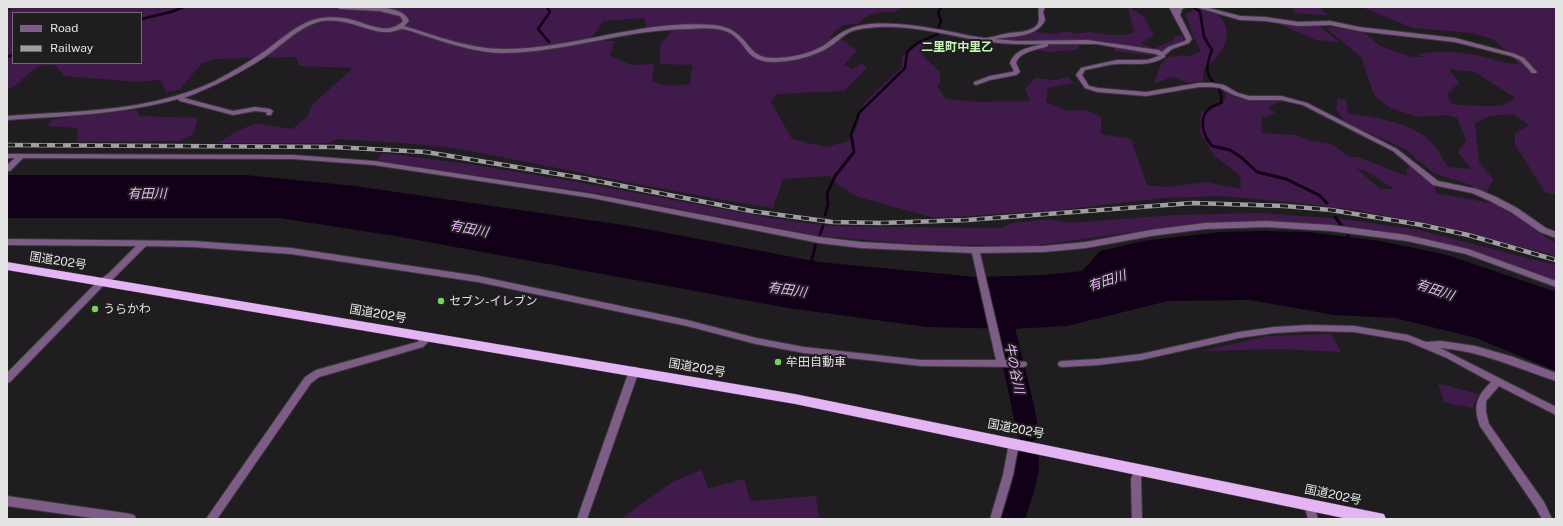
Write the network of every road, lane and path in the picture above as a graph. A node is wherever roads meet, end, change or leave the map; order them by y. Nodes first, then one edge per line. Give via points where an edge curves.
1 (340, 7) edge
2 (1042, 7) edge
3 (1172, 7) edge
4 (1184, 7) edge
5 (1198, 7) edge
6 (1177, 14) junction
7 (401, 27) junction
8 (984, 39) junction
9 (1071, 42) junction
10 (1163, 54) junction
11 (1534, 72) dead end
12 (976, 83) dead end
13 (180, 97) junction
14 (269, 114) dead end
15 (7, 118) edge
16 (7, 156) edge
17 (20, 157) junction
18 (7, 169) edge
19 (1556, 235) edge
20 (7, 242) edge
21 (142, 244) junction
22 (975, 250) junction
23 (7, 266) edge
24 (102, 282) junction
25 (1556, 284) edge
26 (429, 337) junction
27 (1425, 345) junction
28 (1001, 364) junction
29 (1023, 364) dead end
30 (1062, 364) dead end
31 (634, 371) junction
32 (1556, 377) edge
33 (7, 379) edge
34 (1498, 381) junction
35 (1556, 410) edge
36 (1014, 443) junction
37 (1140, 469) junction
38 (7, 501) edge
39 (1310, 505) junction
40 (132, 519) edge
41 (211, 519) edge
42 (582, 519) edge
43 (995, 519) edge
44 (1137, 519) edge
45 (1313, 519) edge
46 (1379, 519) edge
47 (1547, 519) edge

1 - 7 street via 400,14 406,21
2 - 8 street via 1040,12 1043,23 1039,29
3 - 6 street
4 - 6 street via 1180,7
5 - 11 street via 1240,18 1298,24 1330,23 1359,29 1455,40 1513,55 1522,59
6 - 10 street via 1190,39
7 - 8 street via 463,45 504,51 651,30 722,27 737,34 751,54 757,58 773,60 815,52 840,35 863,27 901,26
7 - 13 street via 387,30 349,21 318,21 301,27 260,57 218,81
8 - 9 street via 998,42
9 - 10 street via 1104,43
9 - 12 street via 1064,45 1039,46 1023,52 1015,57 1013,63 1017,72
10 - 19 street via 1149,63 1115,62 1083,69 1079,75 1091,89 1155,94 1199,85 1212,85 1222,86 1241,97 1281,98 1305,104 1395,150 1436,182 1474,191 1493,199 1543,230
13 - 14 street via 182,100 232,113 255,109 270,111
13 - 15 street via 126,108
16 - 17 street
17 - 18 street
17 - 22 street via 285,157 344,160 592,196 819,240 861,245
20 - 21 street
21 - 24 street
21 - 28 street via 233,246 290,251 463,277 672,319 756,341 804,350 921,363
22 - 25 street via 1044,249 1205,226 1266,224 1352,230 1407,238 1468,252
22 - 28 street
23 - 24 highway, 国道202号
24 - 26 highway, 国道202号
24 - 33 street
26 - 31 highway, 国道202号
26 - 41 street via 420,345 316,374 308,380
27 - 30 street via 1408,338 1354,329 1309,328 1239,335 1141,357
27 - 32 street via 1439,343 1473,350
27 - 34 street
28 - 29 street
31 - 36 highway, 国道202号 via 795,399
31 - 42 street
34 - 35 street
34 - 47 street via 1487,392 1480,405 1480,413
36 - 37 highway, 国道202号
36 - 43 street
37 - 39 highway, 国道202号
37 - 44 street via 1136,479
38 - 40 street
39 - 45 street
39 - 46 highway, 国道202号

